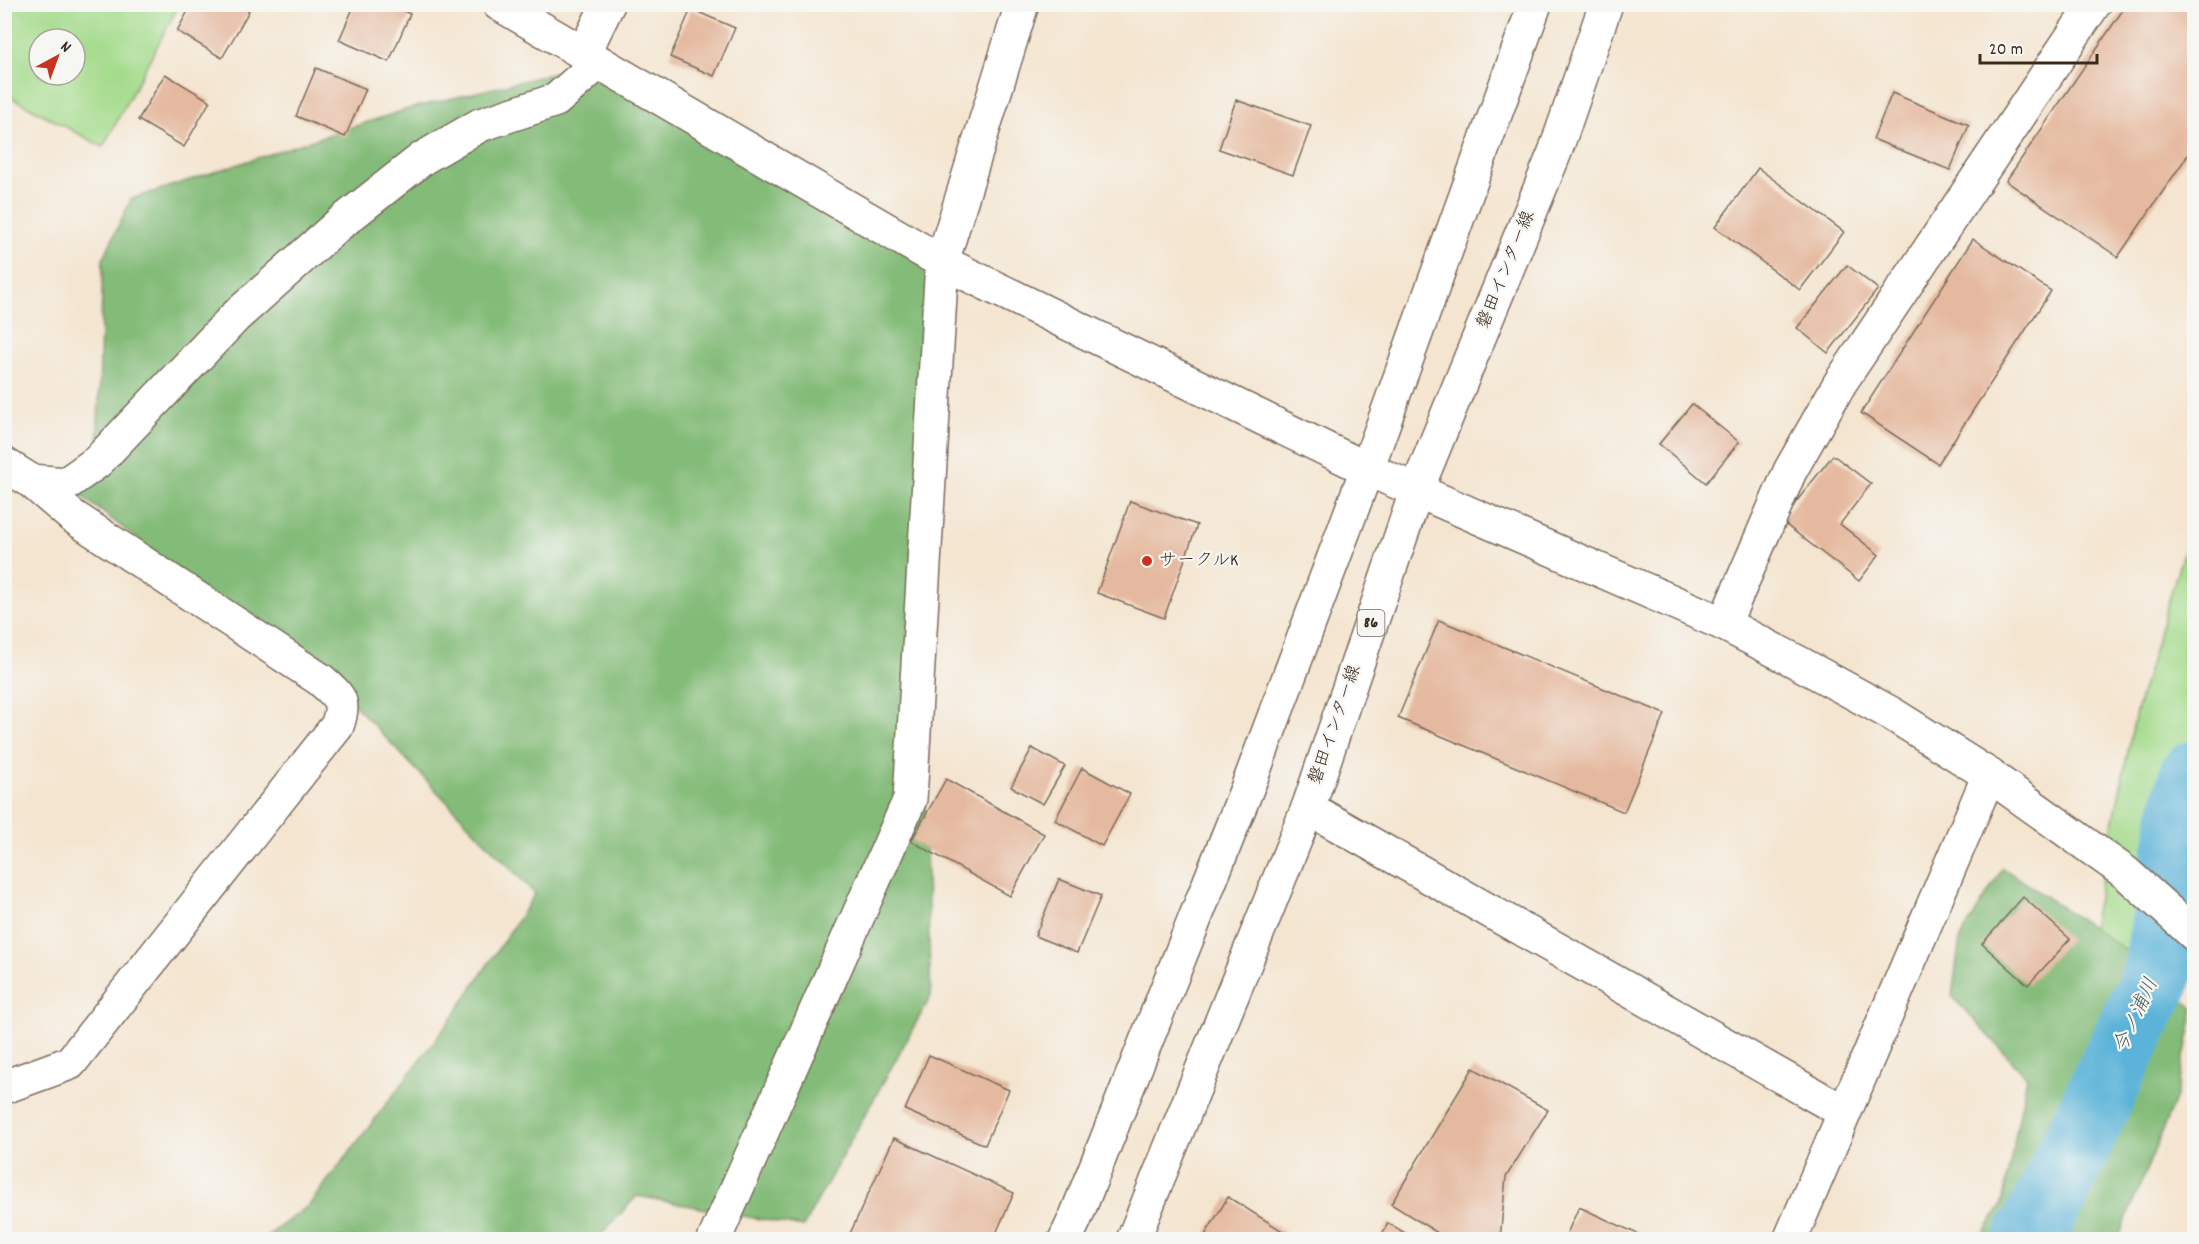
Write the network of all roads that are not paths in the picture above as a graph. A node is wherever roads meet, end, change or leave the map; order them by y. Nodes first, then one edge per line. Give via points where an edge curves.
1 (500, 4) edge
2 (608, 4) edge
3 (1022, 4) edge
4 (1535, 4) edge
5 (1606, 4) edge
6 (2094, 4) edge
7 (592, 57) junction
8 (942, 262) junction
9 (1367, 469) junction
10 (18, 472) edge
11 (1417, 489) junction
12 (1724, 624) junction
13 (1989, 775) junction
14 (1308, 808) junction
15 (2194, 934) edge
16 (4, 1087) edge
17 (1844, 1112) junction
18 (714, 1239) edge
19 (1065, 1239) edge
20 (1133, 1239) edge
21 (1790, 1239) edge

1 - 7 street
2 - 7 street
3 - 8 street
4 - 9 street
5 - 11 street, 磐田インター線 / 86 via 1555,152
6 - 12 street via 1840,383 1790,471
7 - 8 street
7 - 10 street via 556,100 480,125 423,158 338,225 236,317 98,462 66,484
8 - 9 street
8 - 18 street via 910,799
9 - 11 street
9 - 19 street via 1250,781
10 - 16 street via 72,516 321,680 339,695 343,710 337,726 70,1063
11 - 12 street
11 - 14 street, 磐田インター線 / 86
12 - 13 street via 1892,714
13 - 15 street via 2126,873
13 - 17 street
14 - 17 street
14 - 20 street, 磐田インター線 / 86
17 - 21 street

